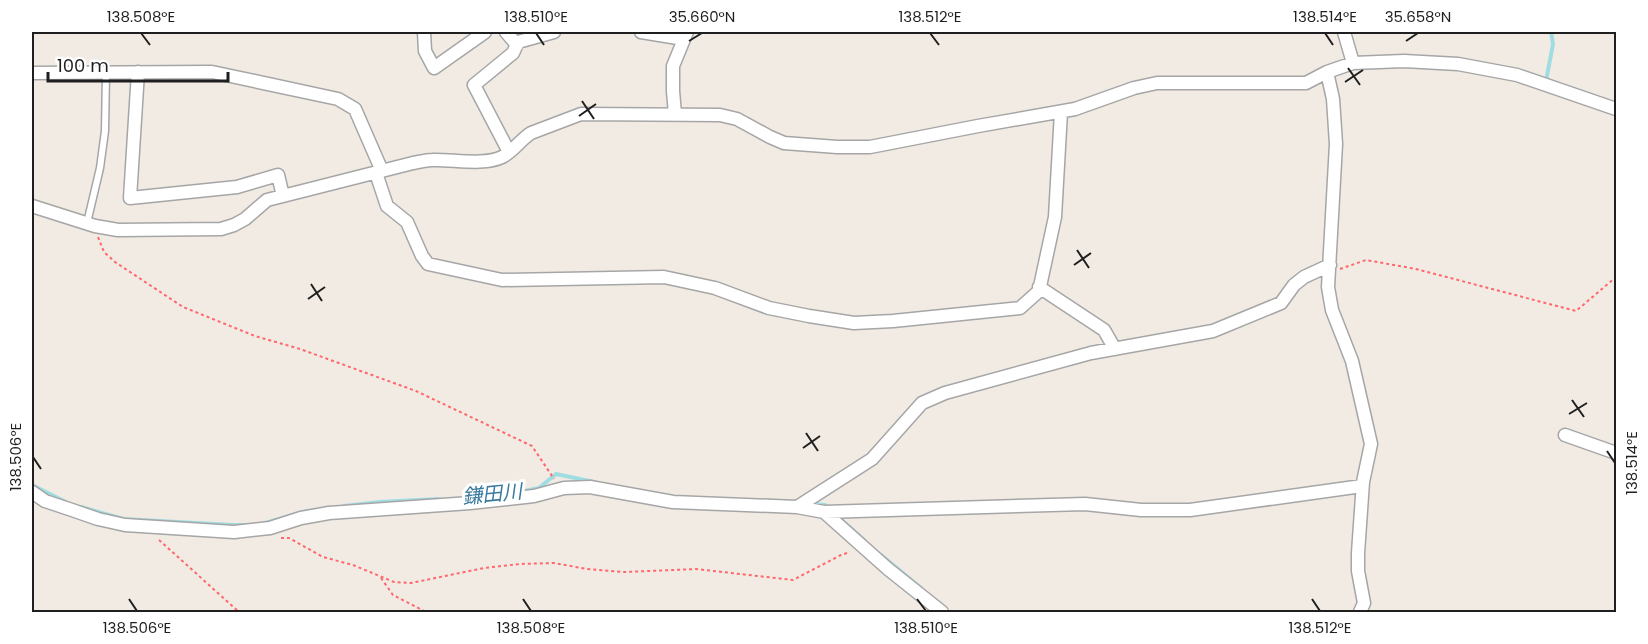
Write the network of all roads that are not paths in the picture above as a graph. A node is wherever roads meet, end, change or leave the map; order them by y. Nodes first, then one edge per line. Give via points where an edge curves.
1 (424, 32) edge
2 (484, 32) edge
3 (506, 32) edge
4 (554, 32) edge
5 (641, 32) edge
6 (1344, 32) edge
7 (685, 35) edge
8 (516, 45) junction
9 (1353, 63) junction
10 (106, 72) junction
11 (138, 72) junction
12 (1327, 72) junction
13 (32, 73) edge
14 (1617, 109) edge
15 (1061, 112) junction
16 (675, 114) junction
17 (510, 152) junction
18 (380, 172) junction
19 (283, 196) junction
20 (32, 206) edge
21 (91, 225) junction
22 (1330, 269) junction
23 (1040, 287) junction
24 (1115, 349) junction
25 (1565, 435) dead end
26 (1617, 453) edge
27 (1362, 486) junction
28 (32, 492) edge
29 (797, 507) junction
30 (824, 512) junction
31 (942, 612) edge
32 (1360, 612) edge

1 - 2 street via 426,51 434,68
3 - 8 street
4 - 8 street
5 - 7 street
6 - 9 street
7 - 16 street via 673,66
8 - 17 street via 513,53 474,85
9 - 12 street
9 - 14 street via 1458,63 1517,75
10 - 11 street
10 - 13 street
10 - 21 lane via 105,131
11 - 18 street via 213,72 339,99 355,109
11 - 19 street via 130,198 237,187 278,175
12 - 15 street via 1306,83 1158,83
12 - 22 street via 1336,144
15 - 16 street via 870,147 784,143 737,119
15 - 23 street via 1055,217
16 - 17 street via 581,114 531,133
17 - 18 street via 499,158 431,160
18 - 19 street
18 - 23 street via 387,206 407,222 428,264 502,280 664,278 715,288 769,308 854,323 1020,308
19 - 21 street via 267,200 245,219 221,229 118,230
20 - 21 street
22 - 24 street via 1304,277 1281,303 1213,331
22 - 27 street via 1332,310 1352,361 1371,444
23 - 24 street via 1104,330
24 - 29 street via 945,393 922,403 872,459
25 - 26 street
27 - 30 street via 1190,510 1085,504
27 - 32 street via 1358,571 1364,603
28 - 29 street via 45,501 125,525 234,532 270,528 329,513 470,503 590,487 673,502
29 - 30 street
30 - 31 street

